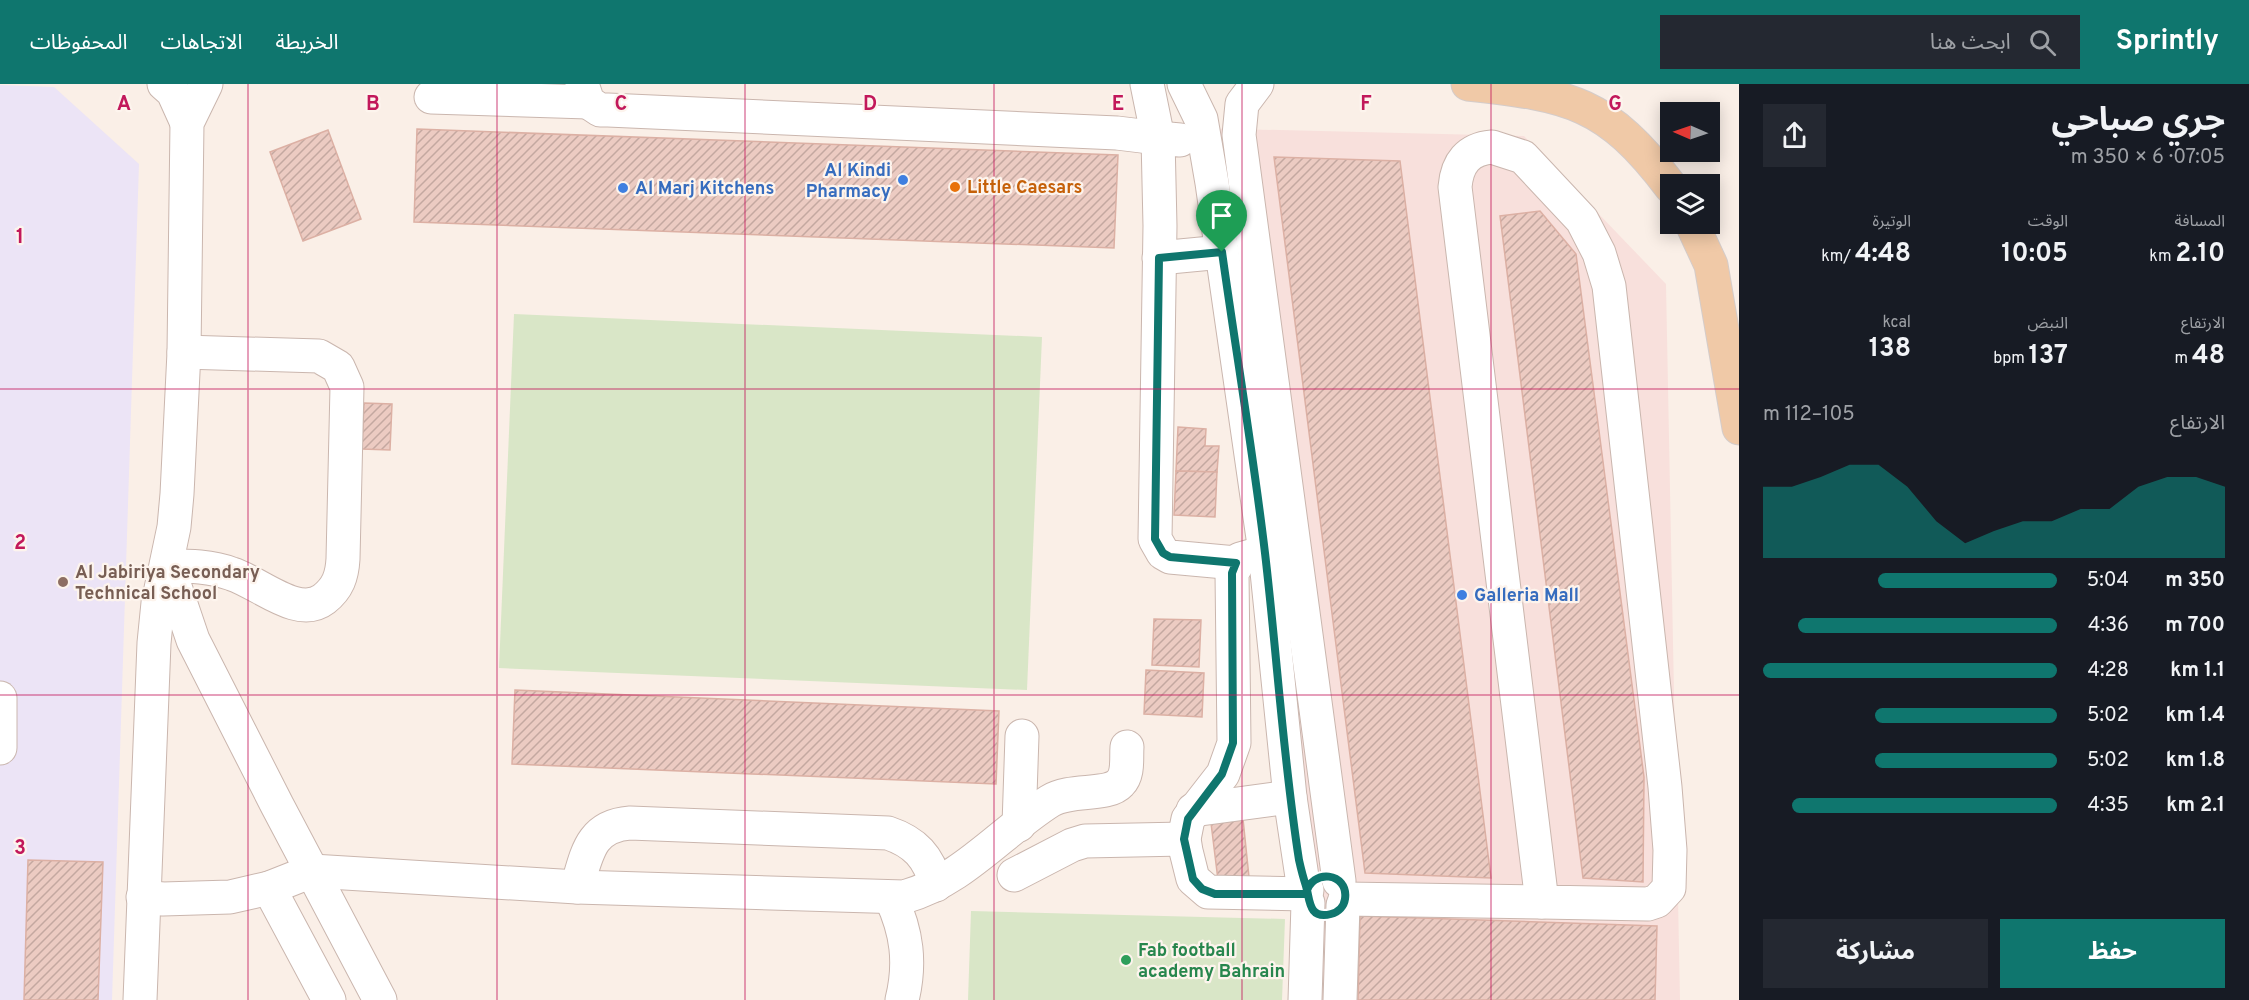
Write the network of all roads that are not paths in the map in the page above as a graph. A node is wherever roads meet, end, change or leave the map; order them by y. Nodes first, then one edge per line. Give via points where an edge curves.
1 (164, 84) edge
2 (206, 84) edge
3 (1147, 84) edge
4 (1184, 84) edge
5 (1257, 84) edge
6 (1468, 84) edge
7 (585, 93) edge
8 (431, 97) dead end
9 (187, 123) junction
10 (1239, 135) junction
11 (1158, 138) junction
12 (1205, 139) junction
13 (1661, 174) edge
14 (1697, 234) edge
15 (1222, 252) junction
16 (1159, 258) junction
17 (184, 352) junction
18 (1739, 429) edge
19 (1250, 557) junction
20 (168, 566) junction
21 (211, 675) junction
22 (152, 680) junction
23 (0, 698) edge
24 (1022, 736) dead end
25 (1127, 747) dead end
26 (0, 748) edge
27 (1290, 797) junction
28 (1019, 825) junction
29 (1189, 825) junction
30 (312, 871) junction
31 (1014, 875) dead end
32 (936, 885) junction
33 (577, 887) junction
34 (270, 888) junction
35 (1343, 895) junction
36 (1307, 896) junction
37 (143, 897) junction
38 (891, 898) junction
39 (1542, 902) junction
40 (140, 1000) edge
41 (329, 1000) edge
42 (380, 1000) edge
43 (902, 1000) edge
44 (1305, 1000) edge
45 (1340, 1000) edge

1 - 9 lane via 173,92
2 - 9 lane
3 - 11 lane
4 - 12 lane via 1194,100
5 - 10 lane via 1242,104
6 - 13 main road via 1556,96 1587,108 1616,125
7 - 8 lane
7 - 11 lane via 600,110 608,111
9 - 17 lane
10 - 12 lane
10 - 35 lane
11 - 12 lane
11 - 16 lane
12 - 15 lane
14 - 18 main road via 1711,265
15 - 16 lane
15 - 19 lane
16 - 19 lane via 1155,539 1170,557
17 - 20 lane via 177,494
17 - 20 lane via 319,356 338,367 347,387 344,559 342,577 333,592 319,603 302,606 285,602 228,572
19 - 27 lane
19 - 29 lane via 1232,573 1233,743 1222,774
20 - 21 lane via 193,640
20 - 22 lane via 158,603
21 - 22 lane via 181,673
21 - 30 lane
22 - 37 lane
23 - 26 lane
24 - 28 lane
25 - 28 lane via 1126,771 1120,783 1111,789 1061,795
27 - 29 lane
27 - 36 lane
28 - 32 lane
29 - 31 lane via 1085,841
29 - 36 lane via 1193,879 1208,892
30 - 33 lane
30 - 34 lane
30 - 42 lane
32 - 33 lane via 928,863 915,845 888,833 630,823 607,828 596,837
32 - 38 lane
33 - 38 lane
34 - 37 lane via 210,899
34 - 41 lane
35 - 36 lane via 1327,876 1321,876 1315,879
35 - 39 lane
35 - 45 lane
36 - 44 lane
37 - 40 lane
38 - 43 lane via 908,952
39 - 39 lane via 1455,187 1459,166 1466,157 1473,151 1492,147 1523,157 1582,220 1605,269 1670,850 1670,884 1657,901

